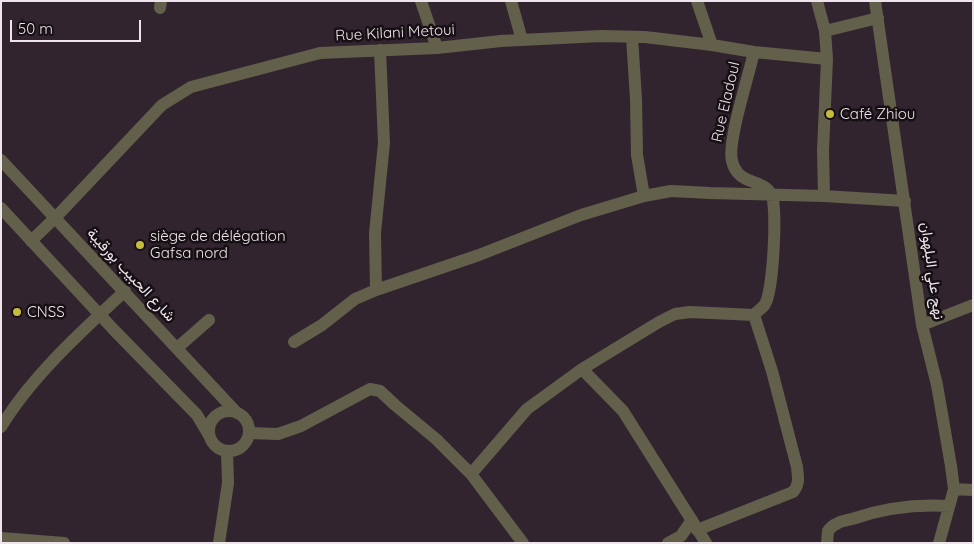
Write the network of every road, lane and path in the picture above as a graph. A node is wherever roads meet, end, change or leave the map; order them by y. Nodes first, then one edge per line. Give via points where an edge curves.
1 (421, 1) edge
2 (511, 1) edge
3 (697, 1) edge
4 (817, 1) edge
5 (875, 1) edge
6 (878, 18) junction
7 (825, 31) junction
8 (632, 36) junction
9 (522, 40) junction
10 (712, 45) junction
11 (437, 48) junction
12 (380, 50) junction
13 (754, 52) junction
14 (827, 59) junction
15 (1, 160) edge
16 (772, 195) junction
17 (644, 196) junction
18 (824, 196) junction
19 (906, 201) junction
20 (1, 208) edge
21 (56, 217) junction
22 (30, 241) junction
23 (376, 290) junction
24 (125, 291) junction
25 (973, 305) edge
26 (99, 315) junction
27 (754, 315) junction
28 (209, 320) dead end
29 (922, 325) junction
30 (294, 342) dead end
31 (177, 348) junction
32 (582, 369) junction
33 (237, 413) junction
34 (1, 427) edge
35 (248, 432) junction
36 (210, 437) junction
37 (227, 451) junction
38 (471, 474) junction
39 (954, 490) junction
40 (973, 490) edge
41 (949, 506) junction
42 (694, 525) junction
43 (1, 538) edge
44 (64, 543) edge
45 (219, 543) edge
46 (523, 543) edge
47 (668, 543) edge
48 (706, 543) edge
49 (827, 543) edge
50 (939, 543) edge

1 - 11 street
2 - 9 street
3 - 10 street
4 - 7 street
5 - 6 street, نهج علي البلهوان
6 - 7 street
6 - 19 street, نهج علي البلهوان
7 - 14 street
8 - 9 street, Rue Kilani Metoui
8 - 10 street, Rue Kilani Metoui
8 - 17 street via 637,156
9 - 11 street, Rue Kilani Metoui
10 - 13 street, Rue Kilani Metoui
11 - 12 street, Rue Kilani Metoui
12 - 21 street, Rue Kilani Metoui via 320,53 191,87 162,105
12 - 23 street via 384,143 375,234
13 - 14 street, Rue Kilani Metoui
13 - 16 street, Rue Eladoul via 731,147 732,161 739,175 766,188
14 - 18 street
15 - 21 street, شارع الحبيب بورقيبة
16 - 17 street via 671,191
16 - 18 street
16 - 27 street via 770,286 766,304
17 - 23 street via 581,215 479,255
18 - 19 street
19 - 29 street, نهج علي البلهوان
20 - 22 street
21 - 22 street, Rue Kilani Metoui
21 - 24 street, شارع الحبيب بورقيبة
22 - 26 street
23 - 30 street via 355,299
24 - 26 street
24 - 31 street, شارع الحبيب بورقيبة
25 - 29 street
26 - 34 street via 36,381
26 - 36 street via 197,415
27 - 32 street via 675,314
27 - 42 street via 797,467 798,487 792,492
28 - 31 street
29 - 39 street, نهج علي البلهوان via 937,384
31 - 33 street, شارع الحبيب بورقيبة
32 - 38 street via 528,409
32 - 42 street via 623,412
33 - 35 street via 246,421
33 - 36 street via 224,411 218,414 210,424
35 - 37 street via 244,444
35 - 38 street via 278,434 301,426 370,389 380,391 436,438
36 - 37 street via 216,447
37 - 45 street via 228,483
38 - 46 street
39 - 40 street
39 - 41 street, نهج علي البلهوان
41 - 49 street via 903,506 869,513 833,525 828,531
41 - 50 street, نهج علي البلهوان
42 - 47 street
42 - 48 street
43 - 44 street

